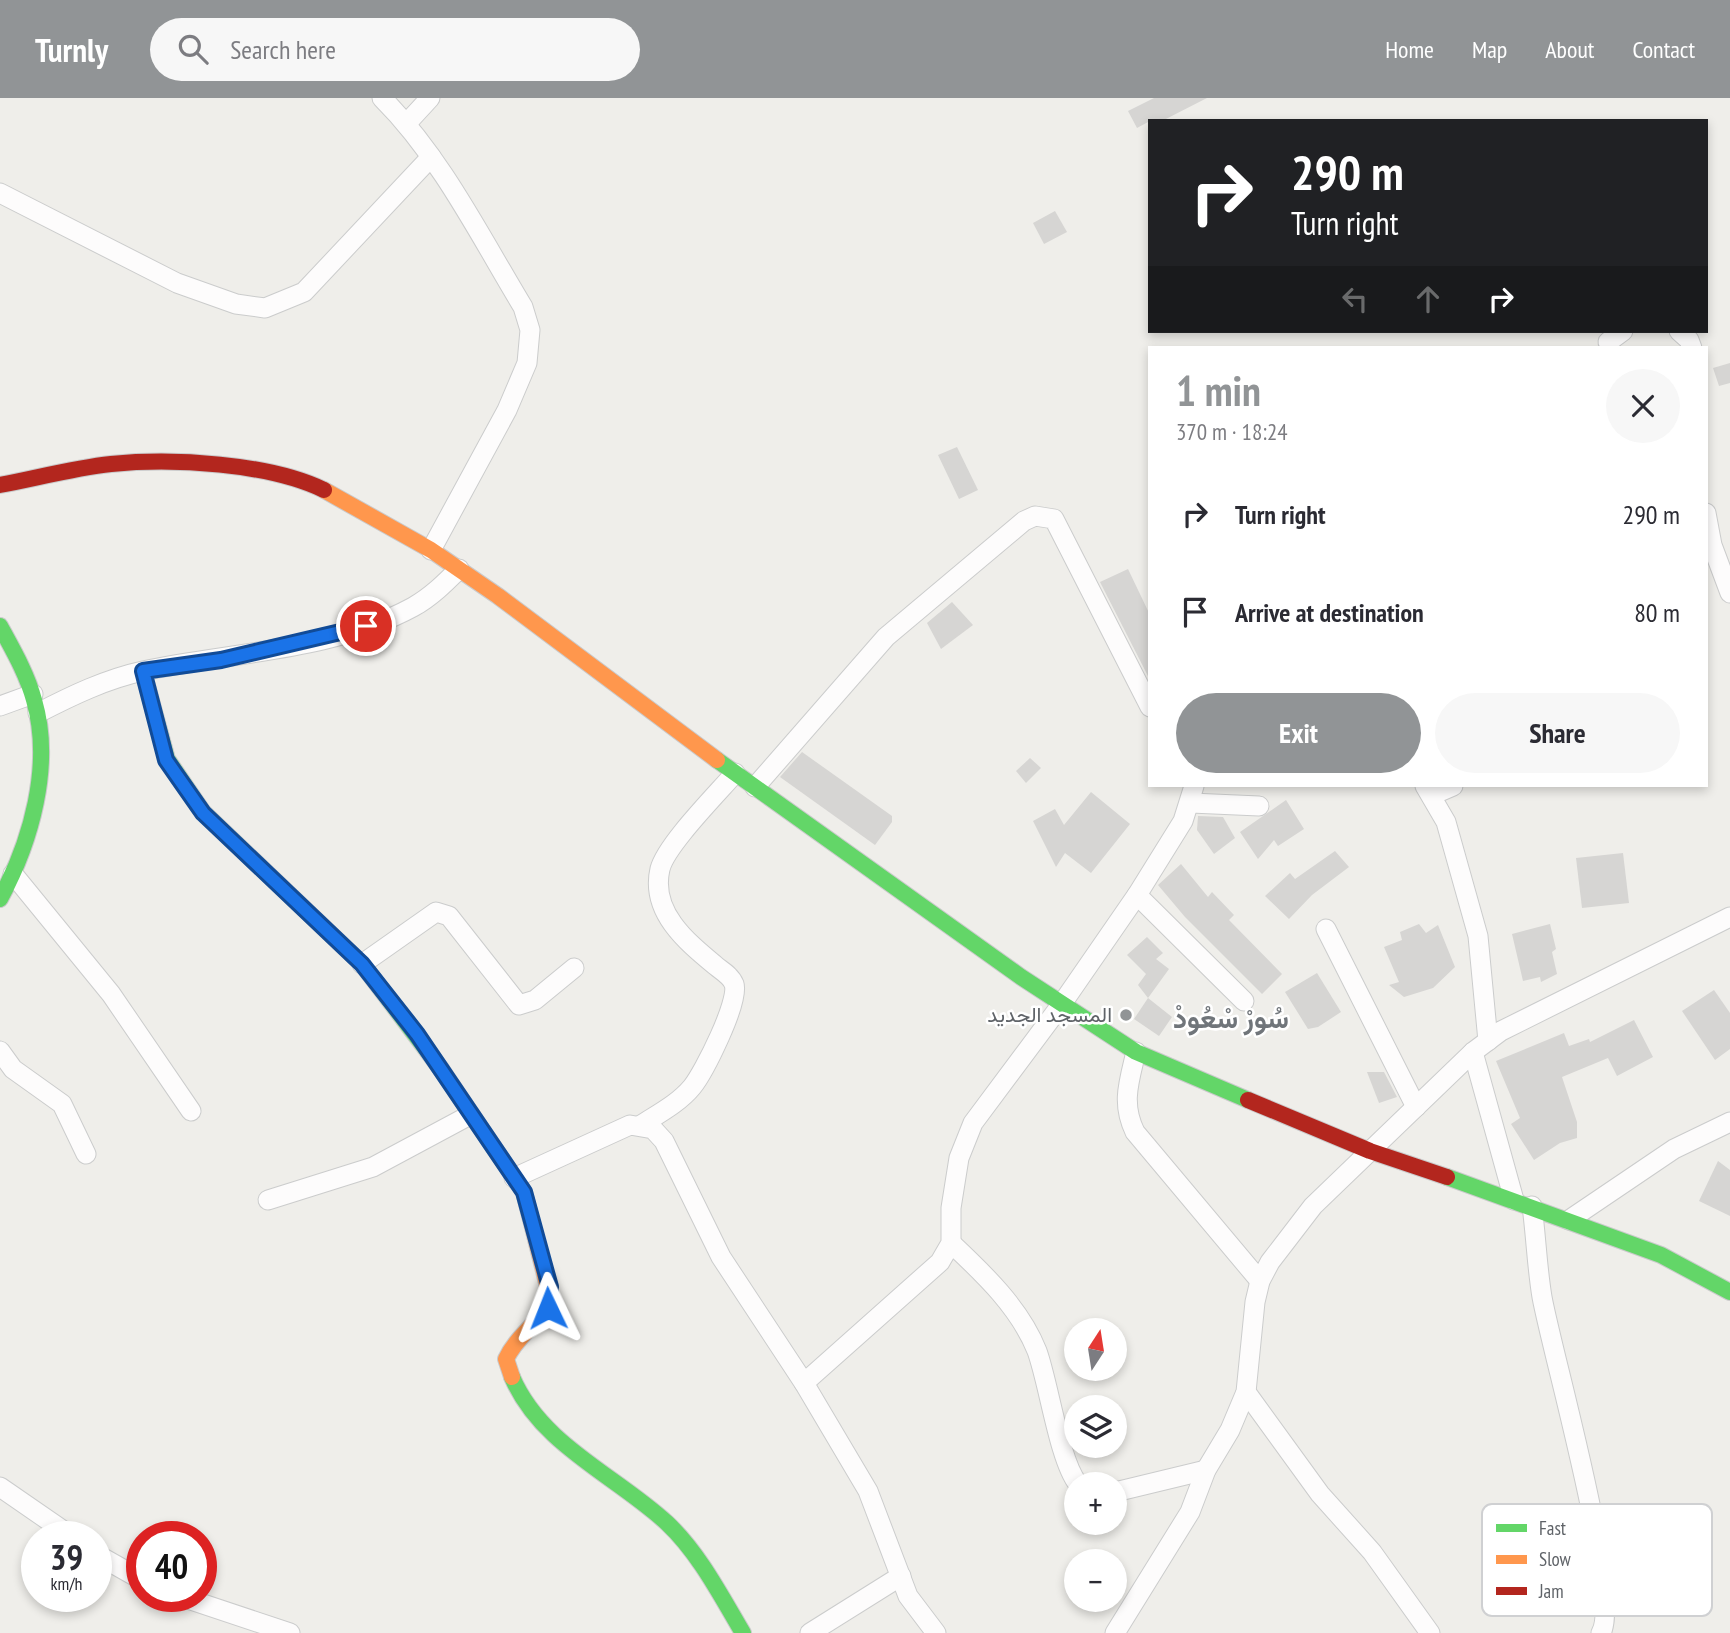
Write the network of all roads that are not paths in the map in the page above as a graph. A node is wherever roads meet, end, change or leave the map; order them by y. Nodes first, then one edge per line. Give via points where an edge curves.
1 (382, 98) edge
2 (430, 98) edge
3 (407, 123) junction
4 (431, 157) junction
5 (0, 194) edge
6 (0, 485) edge
7 (1708, 517) edge
8 (1721, 541) edge
9 (431, 550) junction
10 (459, 569) junction
11 (1730, 593) edge
12 (0, 626) edge
13 (143, 671) junction
14 (35, 703) junction
15 (1148, 703) edge
16 (0, 706) edge
17 (735, 773) junction
18 (755, 787) junction
19 (1447, 787) edge
20 (1193, 790) edge
21 (1429, 790) edge
22 (1259, 806) dead end
23 (13, 874) junction
24 (1137, 895) junction
25 (0, 899) edge
26 (1730, 916) edge
27 (1326, 929) dead end
28 (362, 964) junction
29 (574, 968) dead end
30 (1244, 1001) dead end
31 (1061, 1004) junction
32 (1480, 1046) junction
33 (0, 1051) edge
34 (1136, 1052) junction
35 (1416, 1107) junction
36 (191, 1111) dead end
37 (470, 1115) junction
38 (1730, 1122) edge
39 (641, 1125) junction
40 (1370, 1152) junction
41 (86, 1154) dead end
42 (514, 1178) junction
43 (268, 1200) dead end
44 (1523, 1203) junction
45 (1569, 1220) junction
46 (951, 1243) junction
47 (1260, 1281) junction
48 (1730, 1292) edge
49 (804, 1383) junction
50 (1246, 1392) junction
51 (1206, 1470) junction
52 (1072, 1472) edge
53 (0, 1487) edge
54 (1127, 1489) edge
55 (1590, 1504) edge
56 (49, 1521) edge
57 (901, 1576) junction
58 (217, 1609) edge
59 (1606, 1616) edge
60 (290, 1633) edge
61 (743, 1633) edge
62 (810, 1633) edge
63 (936, 1633) edge
64 (1115, 1633) edge
65 (1430, 1633) edge
66 (1601, 1633) edge

1 - 3 street
2 - 3 street
3 - 4 street
4 - 5 street via 304,292 265,308 236,304 177,283
4 - 9 street via 523,307 530,330 530,349 507,410
6 - 9 street via 111,464 199,463 243,468 321,488
7 - 8 street
8 - 11 street
9 - 10 street
10 - 13 street via 415,606 387,620 221,660
10 - 17 street
12 - 14 street
13 - 14 street
13 - 28 street via 166,760 203,813
14 - 16 street
14 - 23 street via 35,800
15 - 18 street via 1054,519 1035,516 886,637
17 - 18 street
17 - 39 street via 675,843 659,877 671,923 730,978 735,995 692,1087
18 - 31 street
19 - 21 street
20 - 22 street
20 - 24 street
21 - 32 street via 1446,822 1478,936
23 - 25 street
23 - 36 street via 111,994
24 - 30 street
24 - 31 street
26 - 32 street via 1580,989
27 - 35 street
28 - 29 street via 436,912 449,916 519,1005 535,1000
28 - 37 street via 417,1034
31 - 34 street
31 - 46 street via 964,1141 951,1208
32 - 35 street
32 - 44 street
33 - 41 street via 13,1069 62,1104
34 - 40 street
34 - 47 street via 1125,1099 1135,1132
35 - 40 street
37 - 42 street
37 - 43 street via 373,1167
38 - 45 street via 1674,1149
39 - 42 street via 630,1125
39 - 49 street via 653,1129 664,1141 720,1257
40 - 44 street
40 - 47 street via 1314,1206
42 - 61 street via 524,1192 551,1299 548,1308 510,1347 509,1371 522,1396 552,1431 669,1526
44 - 45 street
44 - 55 street
45 - 48 street via 1661,1255
46 - 49 street via 940,1262
46 - 52 street via 1007,1302 1036,1350
47 - 50 street
49 - 57 street via 869,1491
50 - 51 street
50 - 65 street
51 - 54 street
51 - 64 street via 1190,1512
53 - 56 street
57 - 62 street
57 - 63 street via 908,1596
58 - 60 street
59 - 66 street

